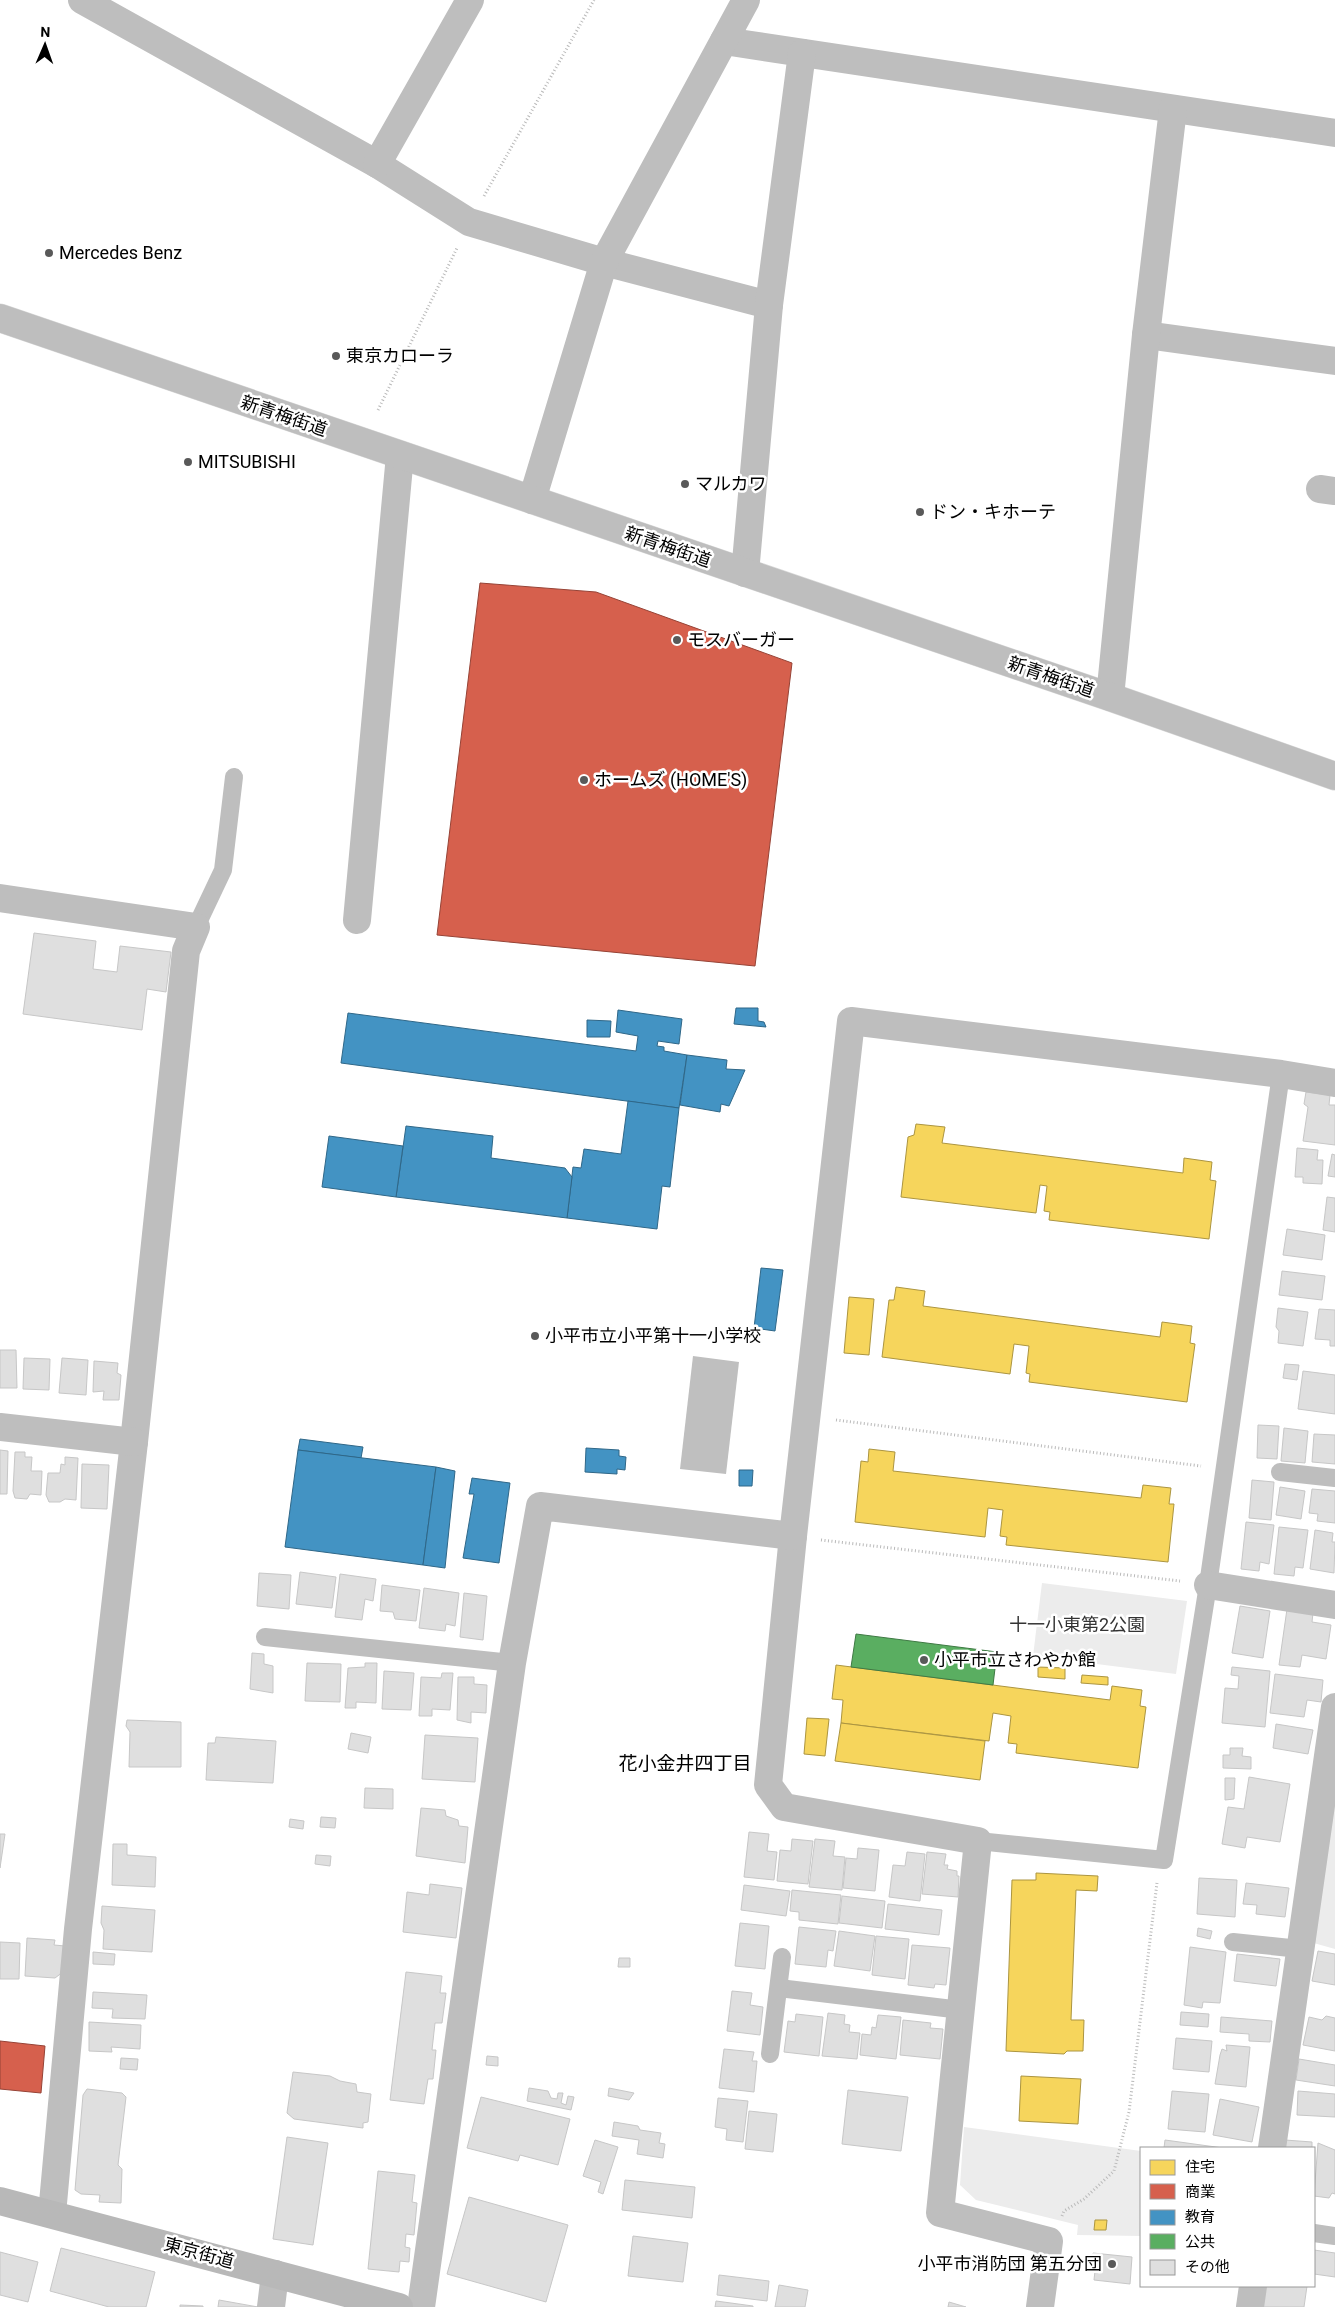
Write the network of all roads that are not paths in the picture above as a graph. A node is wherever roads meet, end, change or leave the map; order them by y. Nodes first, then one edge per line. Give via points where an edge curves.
1 (82, 0) edge
2 (470, 0) edge
3 (746, 0) edge
4 (724, 41) junction
5 (802, 52) junction
6 (1173, 109) junction
7 (1335, 133) edge
8 (377, 164) junction
9 (604, 262) junction
10 (769, 306) junction
11 (0, 318) edge
12 (1146, 335) junction
13 (1335, 361) edge
14 (400, 455) junction
15 (532, 500) junction
16 (745, 573) junction
17 (1110, 697) junction
18 (234, 776) dead end
19 (1335, 776) edge
20 (0, 898) edge
21 (356, 920) dead end
22 (196, 927) junction
23 (1281, 1074) junction
24 (1335, 1083) edge
25 (0, 1427) edge
26 (134, 1442) junction
27 (1280, 1472) dead end
28 (1335, 1478) edge
29 (793, 1536) junction
30 (1208, 1584) junction
31 (1335, 1605) edge
32 (265, 1637) dead end
33 (512, 1663) junction
34 (1335, 1707) edge
35 (978, 1841) junction
36 (1232, 1942) dead end
37 (1300, 1949) junction
38 (782, 1957) dead end
39 (779, 1988) junction
40 (961, 2010) junction
41 (770, 2054) dead end
42 (1272, 2147) edge
43 (0, 2200) edge
44 (52, 2214) junction
45 (1315, 2233) edge
46 (1335, 2236) edge
47 (275, 2274) junction
48 (1253, 2287) edge
49 (272, 2307) edge
50 (399, 2307) edge
51 (421, 2307) edge
52 (1040, 2307) edge
53 (1250, 2307) edge

1 - 8 street
2 - 8 street
3 - 4 street
4 - 5 street
4 - 9 street
5 - 6 street
5 - 10 street
6 - 7 street
6 - 12 street
8 - 9 street via 470,222
9 - 10 street
9 - 15 street
10 - 16 street
11 - 14 street, 新青梅街道
12 - 13 street
12 - 17 street
14 - 15 street, 新青梅街道
14 - 21 street
15 - 16 street, 新青梅街道
16 - 17 street, 新青梅街道
17 - 19 street, 新青梅街道
18 - 22 lane via 223,870
20 - 22 street
22 - 26 street via 186,951
23 - 24 street
23 - 29 street via 851,1022
23 - 30 lane
25 - 26 street
26 - 44 street via 78,1929
27 - 28 lane
29 - 33 street via 540,1506
29 - 35 street via 768,1785 784,1807
30 - 31 street
30 - 35 lane via 1164,1860
32 - 33 lane
33 - 51 street
34 - 37 street
35 - 40 street
36 - 37 lane
37 - 42 street
38 - 39 lane
39 - 40 lane
39 - 41 lane
40 - 52 street via 940,2213 1049,2241
43 - 44 main road, 東京街道
44 - 47 main road, 東京街道
45 - 46 lane
47 - 49 street
47 - 50 main road, 東京街道
48 - 53 street

